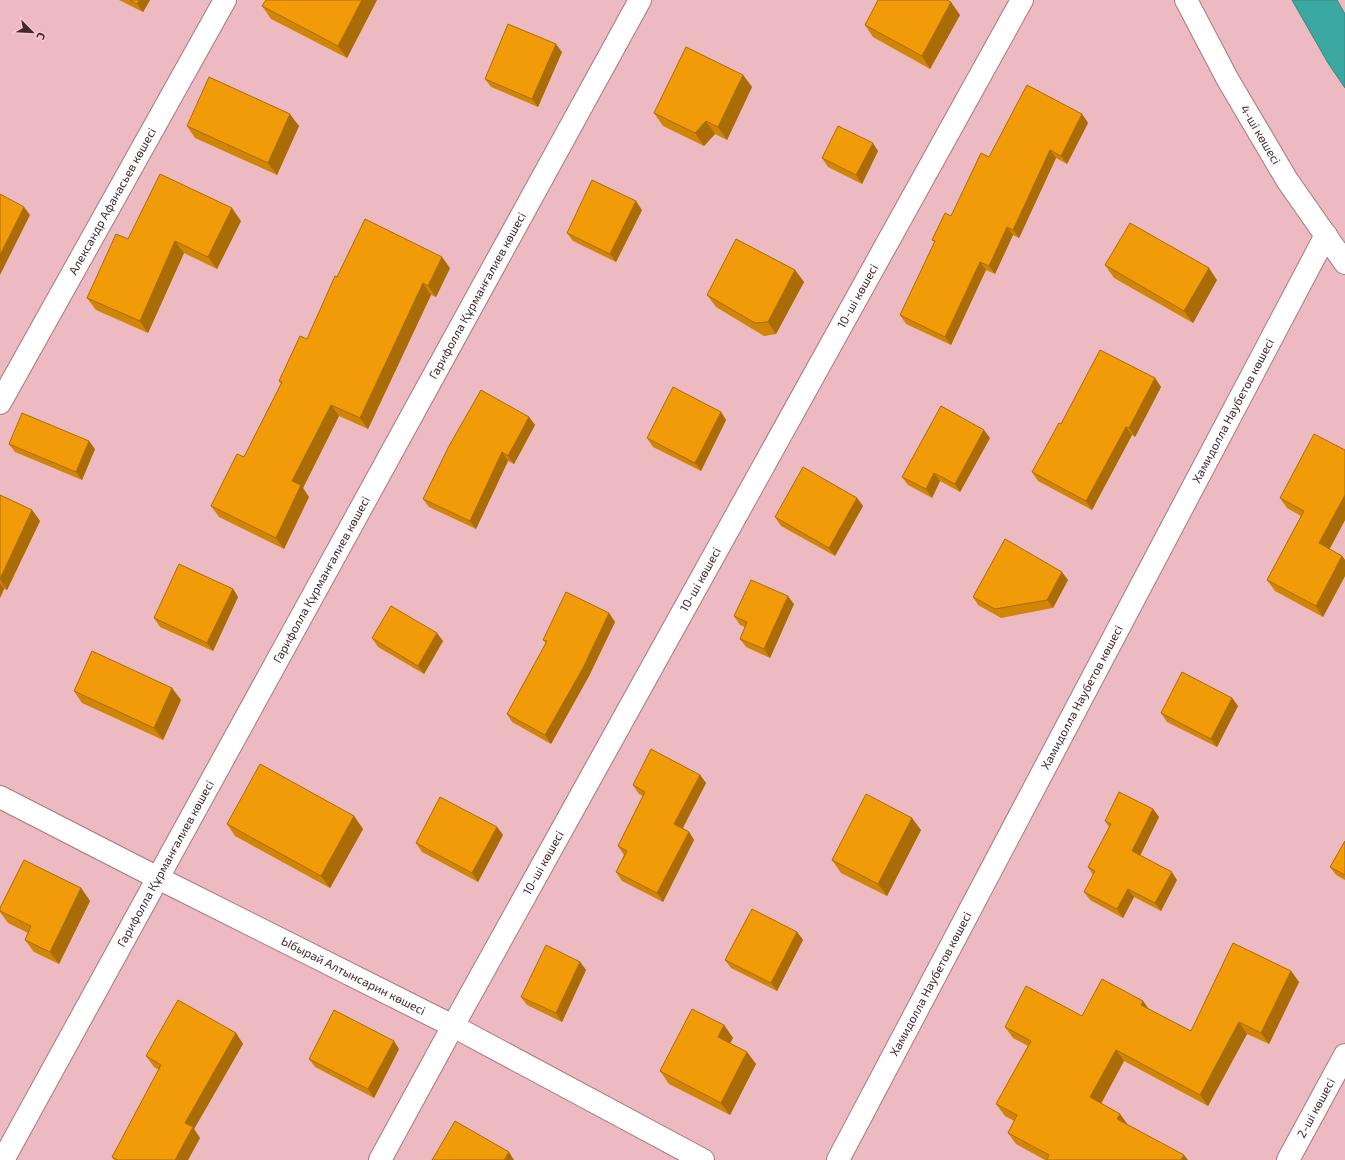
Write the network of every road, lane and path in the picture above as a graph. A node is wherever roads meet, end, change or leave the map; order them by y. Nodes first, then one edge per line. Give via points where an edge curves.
1 (225, 0) edge
2 (640, 0) edge
3 (1022, 0) edge
4 (1186, 0) edge
5 (1326, 235) junction
6 (1345, 263) edge
7 (0, 403) edge
8 (0, 797) edge
9 (158, 878) junction
10 (453, 1026) junction
11 (1345, 1055) edge
12 (3, 1160) edge
13 (380, 1160) edge
14 (703, 1160) edge
15 (838, 1160) edge
16 (1288, 1160) edge

1 - 7 street, Александр Афанасьев көшесі
2 - 9 street, Гарифолла Құрманғалиев көшесі
3 - 10 street, 10-ші көшесі
4 - 5 street, 4-ші көшесі via 1228,80 1287,180
5 - 6 street, 4-ші көшесі
5 - 15 street, Хамидолла Наубетов көшесі
8 - 9 street, Ыбырай Алтынсарин көшесі
9 - 10 street, Ыбырай Алтынсарин көшесі
9 - 12 street, Гарифолла Құрманғалиев көшесі
10 - 13 street, 10-ші көшесі
10 - 14 street, Ыбырай Алтынсарин көшесі
11 - 16 street, 2-ші көшесі

